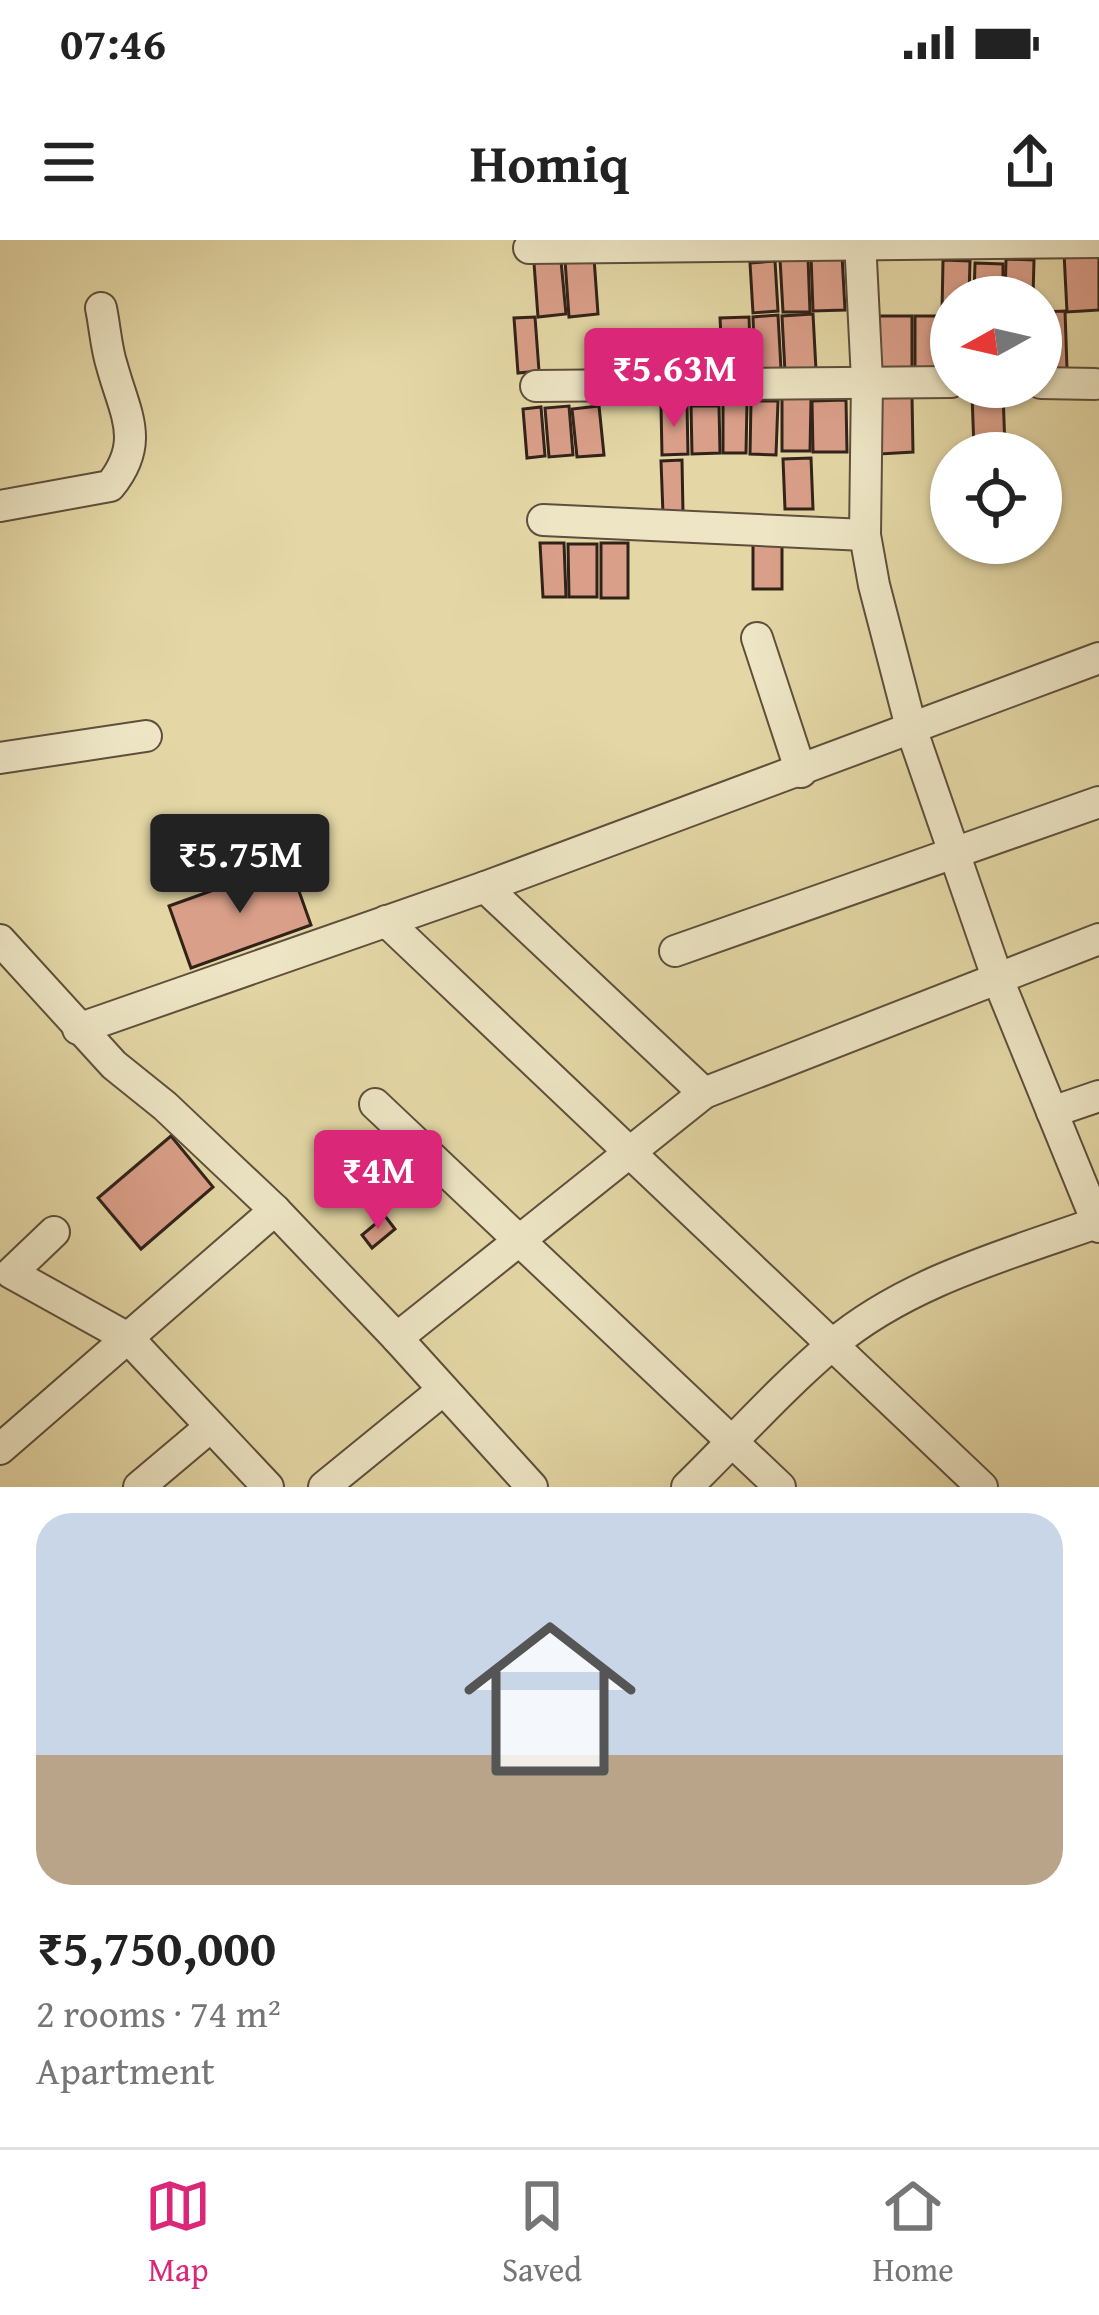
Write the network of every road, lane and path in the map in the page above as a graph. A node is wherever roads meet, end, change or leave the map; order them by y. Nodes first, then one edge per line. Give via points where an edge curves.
1 (860, 241) edge
2 (1099, 242) edge
3 (529, 248) dead end
4 (101, 308) dead end
5 (867, 380) junction
6 (930, 382) edge
7 (1062, 383) edge
8 (1095, 384) dead end
9 (536, 386) dead end
10 (0, 506) edge
11 (543, 520) dead end
12 (865, 535) junction
13 (757, 638) dead end
14 (1099, 658) edge
15 (912, 731) junction
16 (146, 736) dead end
17 (0, 758) edge
18 (801, 772) junction
19 (1099, 802) edge
20 (955, 854) junction
21 (485, 887) junction
22 (386, 921) junction
23 (1099, 938) edge
24 (0, 940) edge
25 (675, 951) dead end
26 (997, 977) junction
27 (78, 1029) junction
28 (704, 1093) junction
29 (1099, 1096) edge
30 (375, 1104) dead end
31 (1052, 1112) junction
32 (632, 1151) junction
33 (274, 1210) junction
34 (1098, 1223) edge
35 (54, 1232) dead end
36 (519, 1241) junction
37 (5, 1276) edge
38 (398, 1337) junction
39 (128, 1338) junction
40 (833, 1343) junction
41 (443, 1390) junction
42 (209, 1428) junction
43 (733, 1442) junction
44 (0, 1448) edge
45 (139, 1487) edge
46 (268, 1487) edge
47 (324, 1487) edge
48 (532, 1487) edge
49 (687, 1487) edge
50 (780, 1487) edge
51 (982, 1487) edge

1 - 2 street
1 - 3 street
1 - 5 street
4 - 10 street via 128,412 131,450 123,470 110,486
5 - 6 street
5 - 9 street
5 - 12 street
7 - 8 street
11 - 12 street
12 - 15 street
13 - 18 street
14 - 15 street
15 - 18 street
15 - 20 street
16 - 17 street
18 - 21 street
19 - 20 street
20 - 25 street
20 - 26 street
21 - 22 street
21 - 28 street
22 - 27 street
22 - 32 street
23 - 26 street
24 - 27 street
26 - 28 street
26 - 31 street
27 - 33 street
28 - 32 street
29 - 31 street
30 - 36 street
31 - 34 street
32 - 36 street
32 - 40 street
33 - 38 street
33 - 39 street
34 - 40 street via 948,1278
35 - 37 street
36 - 38 street
36 - 43 street
37 - 39 street
38 - 41 street
39 - 42 street
39 - 44 street
40 - 43 street
40 - 51 street
41 - 47 street
41 - 48 street
42 - 45 street
42 - 46 street
43 - 49 street
43 - 50 street

